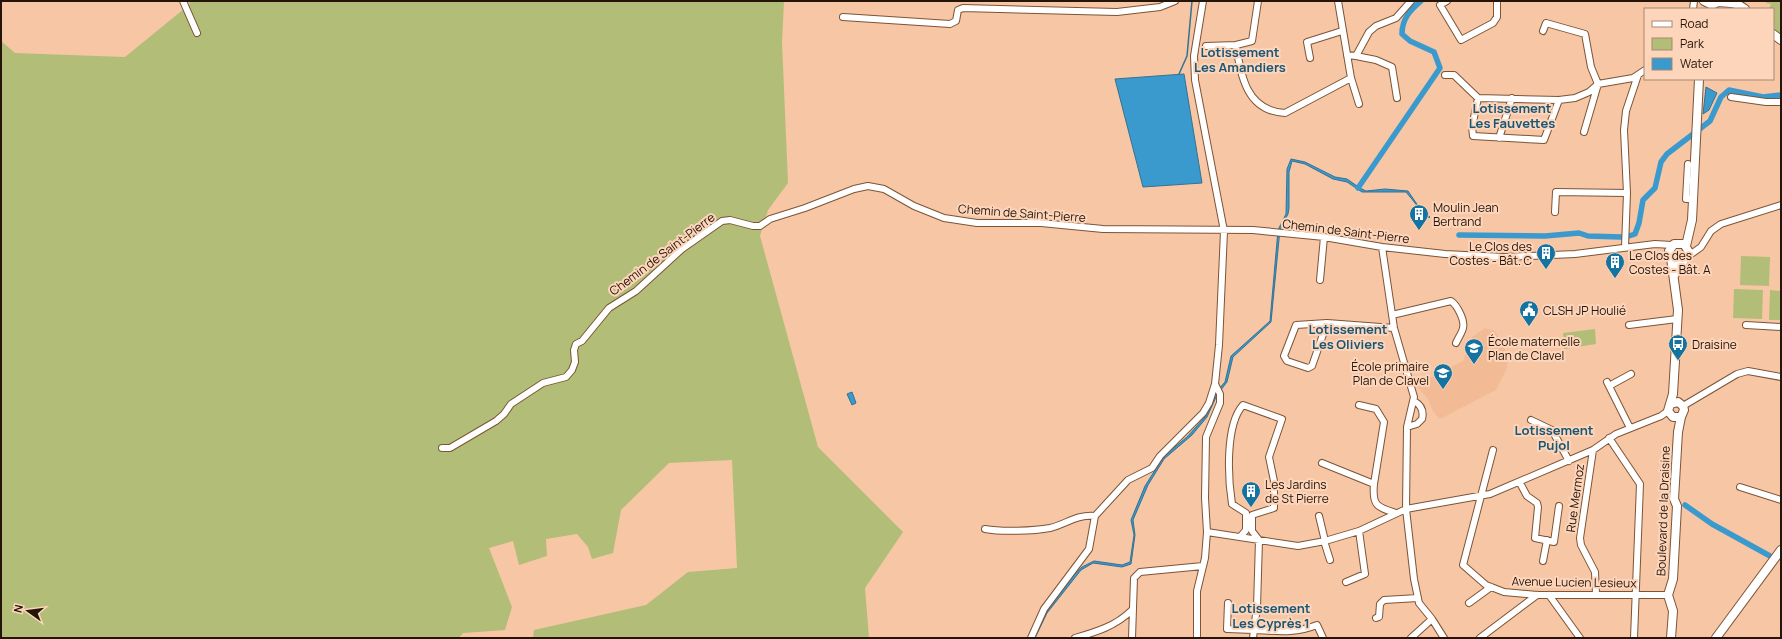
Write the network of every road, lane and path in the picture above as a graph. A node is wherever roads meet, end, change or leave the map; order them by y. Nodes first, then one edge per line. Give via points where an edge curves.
1 (183, 1) edge
2 (1175, 1) edge
3 (1203, 1) edge
4 (1258, 1) edge
5 (1338, 1) edge
6 (1411, 1) edge
7 (1447, 1) edge
8 (1497, 1) edge
9 (1729, 2) edge
10 (1711, 3) edge
11 (1744, 8) edge
12 (843, 17) dead end
13 (1342, 31) junction
14 (1543, 31) dead end
15 (197, 33) dead end
16 (1236, 45) junction
17 (1206, 46) dead end
18 (1347, 55) junction
19 (1356, 56) junction
20 (1310, 58) dead end
21 (1644, 71) edge
22 (1445, 75) dead end
23 (1638, 75) junction
24 (1351, 78) junction
25 (1699, 80) edge
26 (1598, 84) junction
27 (1732, 97) dead end
28 (1397, 98) dead end
29 (1478, 98) junction
30 (1512, 98) junction
31 (1559, 100) junction
32 (1781, 102) edge
33 (1358, 104) dead end
34 (1584, 132) dead end
35 (1499, 138) junction
36 (1688, 164) dead end
37 (1627, 193) junction
38 (1694, 199) junction
39 (1781, 205) edge
40 (1555, 212) dead end
41 (1224, 231) junction
42 (1324, 237) junction
43 (1706, 238) junction
44 (1661, 245) junction
45 (1682, 245) junction
46 (1382, 247) junction
47 (1625, 247) junction
48 (1670, 256) junction
49 (1685, 259) junction
50 (1673, 277) junction
51 (1320, 280) dead end
52 (1392, 315) junction
53 (1677, 319) junction
54 (1328, 323) junction
55 (1746, 325) dead end
56 (1628, 326) dead end
57 (1781, 327) edge
58 (1394, 328) junction
59 (1456, 343) dead end
60 (1632, 374) dead end
61 (1781, 377) edge
62 (1216, 385) junction
63 (1414, 401) junction
64 (1359, 405) dead end
65 (1675, 411) junction
66 (1531, 420) dead end
67 (1407, 427) junction
68 (1630, 428) junction
69 (1609, 438) junction
70 (442, 448) dead end
71 (1493, 450) dead end
72 (1593, 450) junction
73 (1569, 461) junction
74 (1322, 463) dead end
75 (1520, 483) junction
76 (1374, 484) junction
77 (1740, 487) dead end
78 (1482, 496) junction
79 (1781, 500) edge
80 (1559, 506) dead end
81 (1406, 509) junction
82 (1249, 514) junction
83 (1396, 514) junction
84 (1095, 516) junction
85 (1320, 516) dead end
86 (985, 528) dead end
87 (1359, 531) junction
88 (1207, 532) junction
89 (1240, 537) junction
90 (1259, 540) junction
91 (1547, 540) junction
92 (1325, 541) junction
93 (1781, 550) edge
94 (1330, 560) dead end
95 (1543, 561) dead end
96 (1203, 566) junction
97 (1346, 582) dead end
98 (1491, 587) junction
99 (1596, 594) junction
100 (1636, 594) junction
101 (1537, 595) junction
102 (1549, 595) junction
103 (1668, 595) junction
104 (1418, 598) junction
105 (1228, 603) dead end
106 (1469, 603) dead end
107 (1132, 610) junction
108 (1376, 618) dead end
109 (1432, 619) junction
110 (1254, 630) junction
111 (1288, 635) edge
112 (1031, 638) edge
113 (1075, 638) edge
114 (1132, 638) edge
115 (1197, 638) edge
116 (1253, 638) edge
117 (1323, 638) edge
118 (1411, 638) edge
119 (1444, 638) edge
120 (1480, 638) edge
121 (1580, 638) edge
122 (1634, 638) edge
123 (1671, 638) edge
124 (1716, 638) edge

1 - 15 street
2 - 12 street via 1160,7 1117,12 963,8 958,10 956,21 950,24
3 - 41 street via 1194,56 1195,80
4 - 16 street via 1252,41
5 - 13 street
6 - 19 street via 1396,18 1376,26 1369,32
7 - 8 street via 1440,5 1461,40 1493,24 1497,18
9 - 10 street
9 - 11 street
13 - 18 street
13 - 20 street via 1307,42
14 - 26 street via 1546,23 1585,34 1591,67
16 - 17 street
16 - 24 street via 1248,89 1259,105 1273,112 1285,113
18 - 19 street
18 - 24 street
19 - 28 street via 1376,60 1392,67
21 - 23 street
22 - 29 street via 1454,75
23 - 26 street
23 - 37 street via 1624,124
24 - 33 street
25 - 38 street
26 - 31 street via 1589,92 1575,98
26 - 34 street
27 - 32 street
29 - 30 street
29 - 35 street via 1472,127 1473,136
30 - 31 street
30 - 35 street
31 - 35 street via 1544,140
36 - 38 street via 1686,199
37 - 40 street via 1556,192
37 - 47 street
38 - 45 street via 1692,220
39 - 43 street, Chemin de Saint-Pierre via 1721,224
41 - 42 street, Chemin de Saint-Pierre
41 - 62 street
41 - 70 street, Chemin de Saint-Pierre via 1103,229 1041,223 978,223 944,218 914,206 884,189 868,186 770,219 760,226 730,220 722,221 682,249 636,291 609,308 576,344 575,362 566,377 543,382 511,404 496,420 450,448
42 - 46 street, Chemin de Saint-Pierre
42 - 51 street
43 - 45 street, Chemin de Saint-Pierre via 1692,248
43 - 49 street, Chemin de Saint-Pierre via 1701,247
44 - 45 street, Chemin de Saint-Pierre
44 - 47 street, Chemin de Saint-Pierre
44 - 48 street
45 - 48 street via 1670,248
45 - 49 street via 1689,252
46 - 47 street, Chemin de Saint-Pierre via 1504,257 1576,254
46 - 52 street
48 - 49 street via 1676,262
48 - 50 street, Boulevard de la Draisine
49 - 50 street
50 - 53 street, Boulevard de la Draisine
52 - 58 street
52 - 59 street via 1451,301 1464,323
53 - 56 street
53 - 65 street, Boulevard de la Draisine via 1673,394
54 - 54 street via 1296,325 1284,356 1287,361 1308,368 1312,366
54 - 58 street
55 - 57 street
58 - 63 street
60 - 68 street via 1608,384
61 - 65 street via 1748,371 1736,374
62 - 84 street via 1203,413 1160,456 1152,468 1128,480
62 - 88 street via 1220,403 1206,437
63 - 67 street
63 - 67 street via 1423,410 1422,419 1417,424
64 - 76 street via 1376,410 1384,422
65 - 68 street
65 - 103 street, Boulevard de la Draisine via 1678,432 1674,499 1677,506 1673,579
66 - 73 street via 1552,430
67 - 81 street
68 - 69 street
69 - 72 street
69 - 100 street via 1640,484
71 - 78 street, Avenue Lucien Lesieux
72 - 73 street
72 - 99 street, Rue Mermoz via 1580,538 1595,572
73 - 75 street
74 - 76 street
75 - 78 street
75 - 91 street via 1527,496 1537,503 1536,538
76 - 83 street via 1375,504
77 - 79 street
78 - 81 street
78 - 98 street, Avenue Lucien Lesieux via 1464,566
80 - 91 street via 1554,542
81 - 83 street
81 - 104 street
82 - 82 street via 1274,508 1274,481 1269,457 1282,419 1244,405 1238,411 1232,433 1230,489 1232,504
82 - 89 street via 1246,530
82 - 90 street via 1252,530
83 - 87 street
84 - 86 street via 1080,517 1050,528 999,532
84 - 112 street via 1089,550 1044,609
85 - 92 street
87 - 92 street
87 - 97 street via 1365,574
88 - 89 street
88 - 96 street
89 - 90 street
90 - 92 street via 1298,546
90 - 110 street
91 - 95 street
92 - 94 street
93 - 124 street
96 - 107 street via 1140,572 1134,578
96 - 115 street via 1197,591
98 - 101 street, Avenue Lucien Lesieux via 1504,592
98 - 106 street
99 - 100 street, Avenue Lucien Lesieux
99 - 102 street, Avenue Lucien Lesieux
100 - 103 street, Avenue Lucien Lesieux
100 - 122 street
101 - 102 street, Avenue Lucien Lesieux
101 - 120 street
102 - 121 street
103 - 123 street, Boulevard de la Draisine via 1672,611
104 - 108 street via 1384,600 1380,604 1379,617
104 - 109 street
105 - 110 street via 1227,629
107 - 113 street via 1108,628
107 - 114 street
109 - 118 street
109 - 119 street
110 - 111 street
110 - 116 street
111 - 117 street via 1317,625

